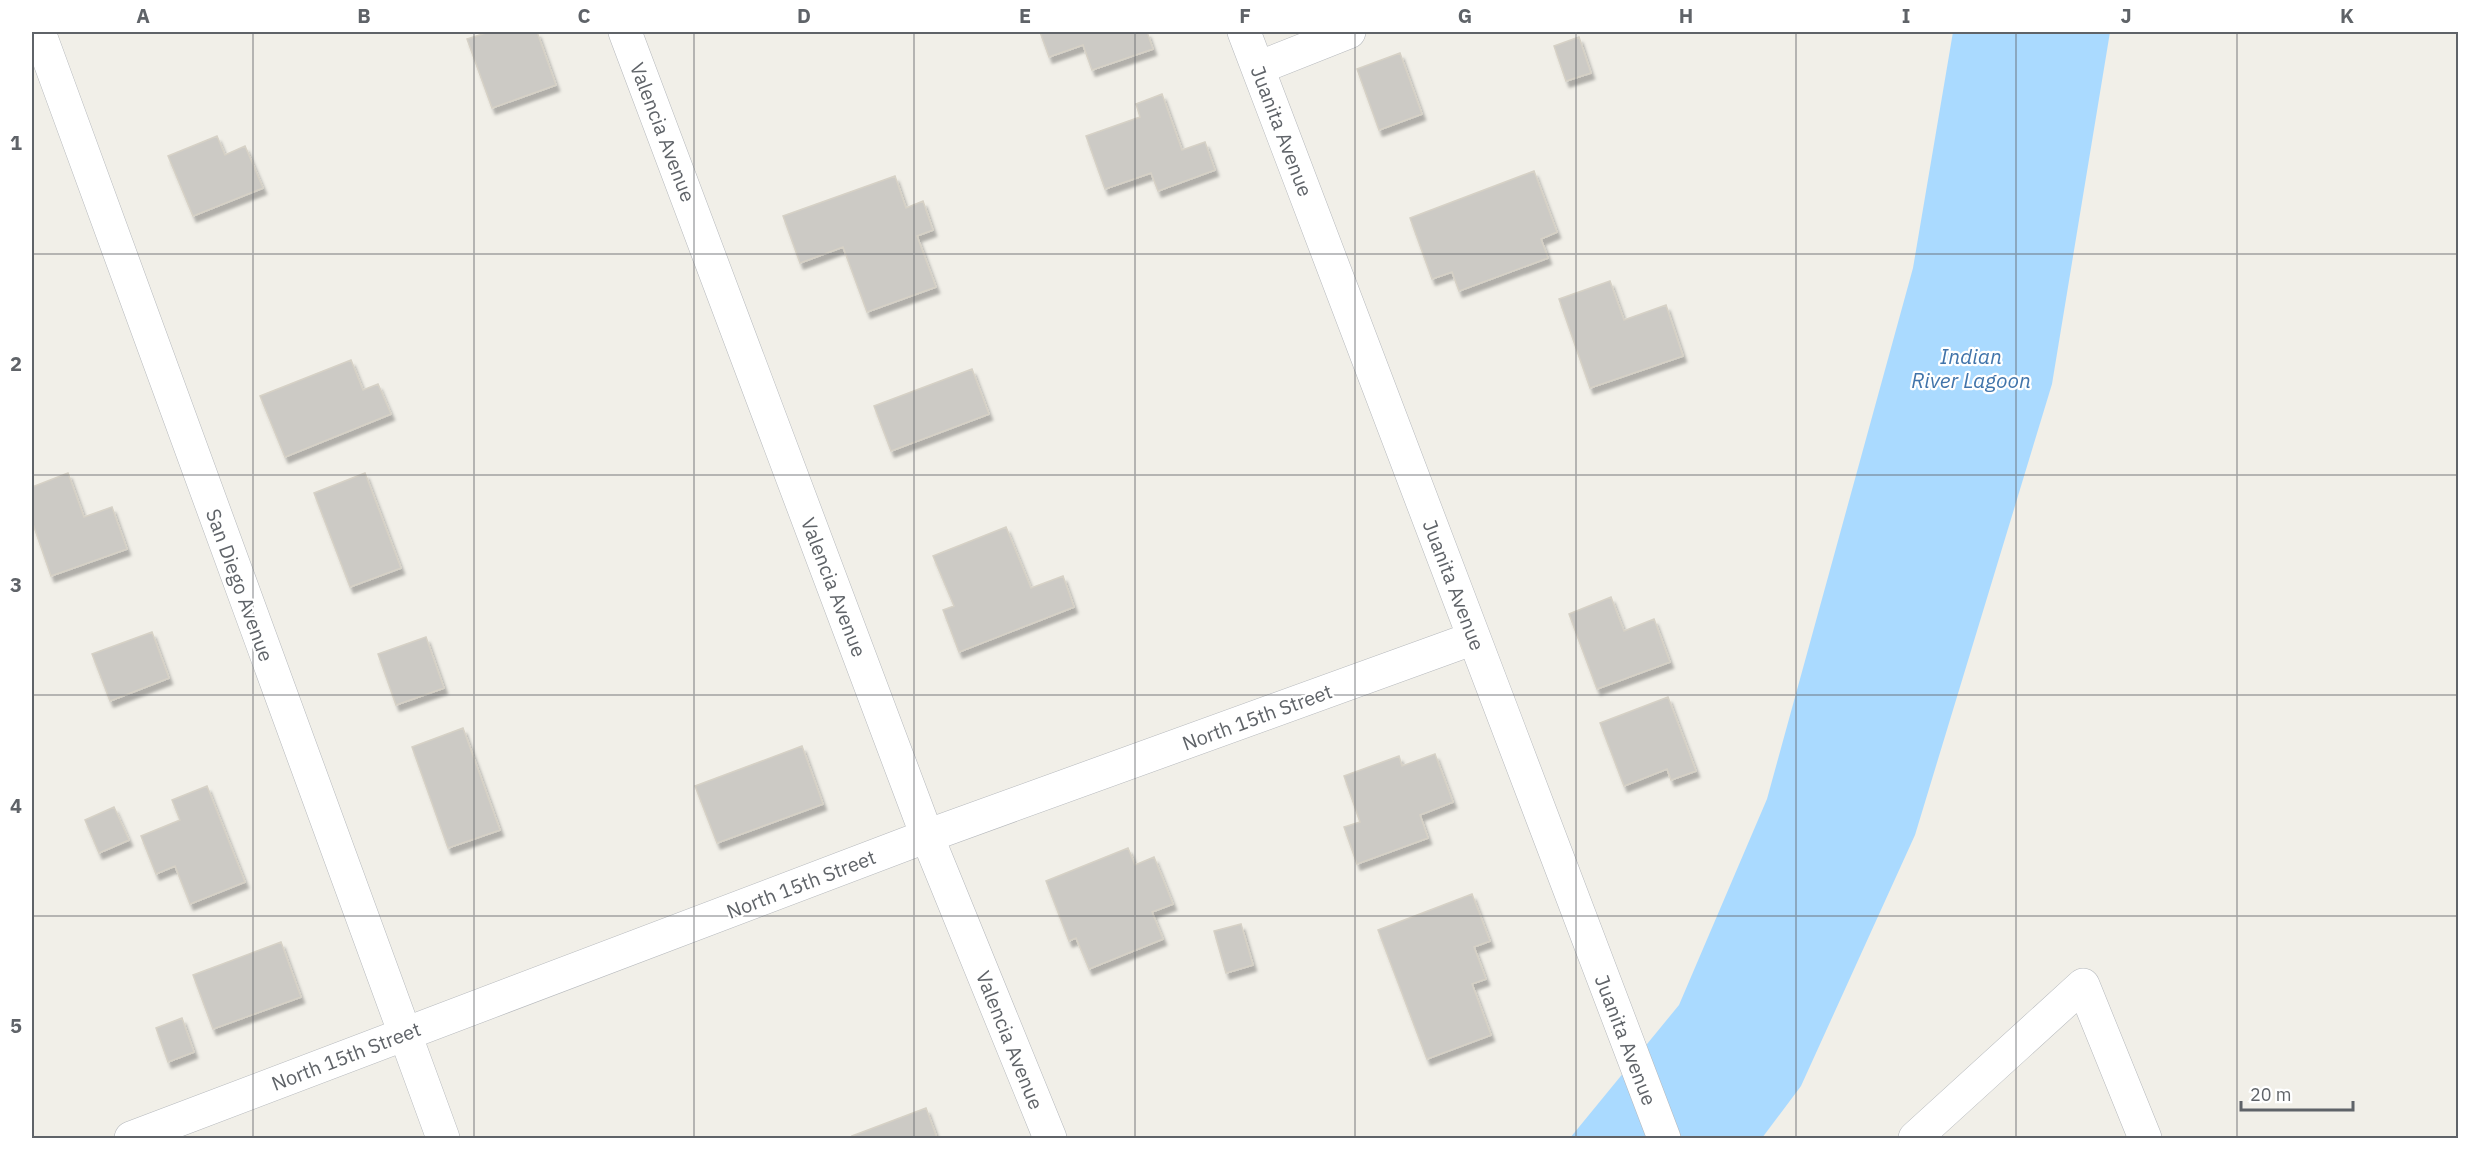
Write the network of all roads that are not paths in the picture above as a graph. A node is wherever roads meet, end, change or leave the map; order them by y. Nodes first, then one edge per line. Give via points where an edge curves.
1 (39, 32) edge
2 (626, 32) edge
3 (1244, 32) edge
4 (1349, 32) edge
5 (1258, 68) junction
6 (1474, 638) junction
7 (927, 836) junction
8 (404, 1034) junction
9 (131, 1138) edge
10 (443, 1138) edge
11 (1050, 1138) edge
12 (1664, 1138) edge
13 (1915, 1138) edge
14 (2145, 1138) edge

1 - 8 street, San Diego Avenue
2 - 7 street, Valencia Avenue
3 - 5 street, Juanita Avenue
4 - 5 street
5 - 6 street, Juanita Avenue
6 - 7 street, North 15th Street
6 - 12 street, Juanita Avenue
7 - 8 street, North 15th Street
7 - 11 street, Valencia Avenue
8 - 9 street, North 15th Street
8 - 10 street, San Diego Avenue
13 - 14 street via 2083,985

